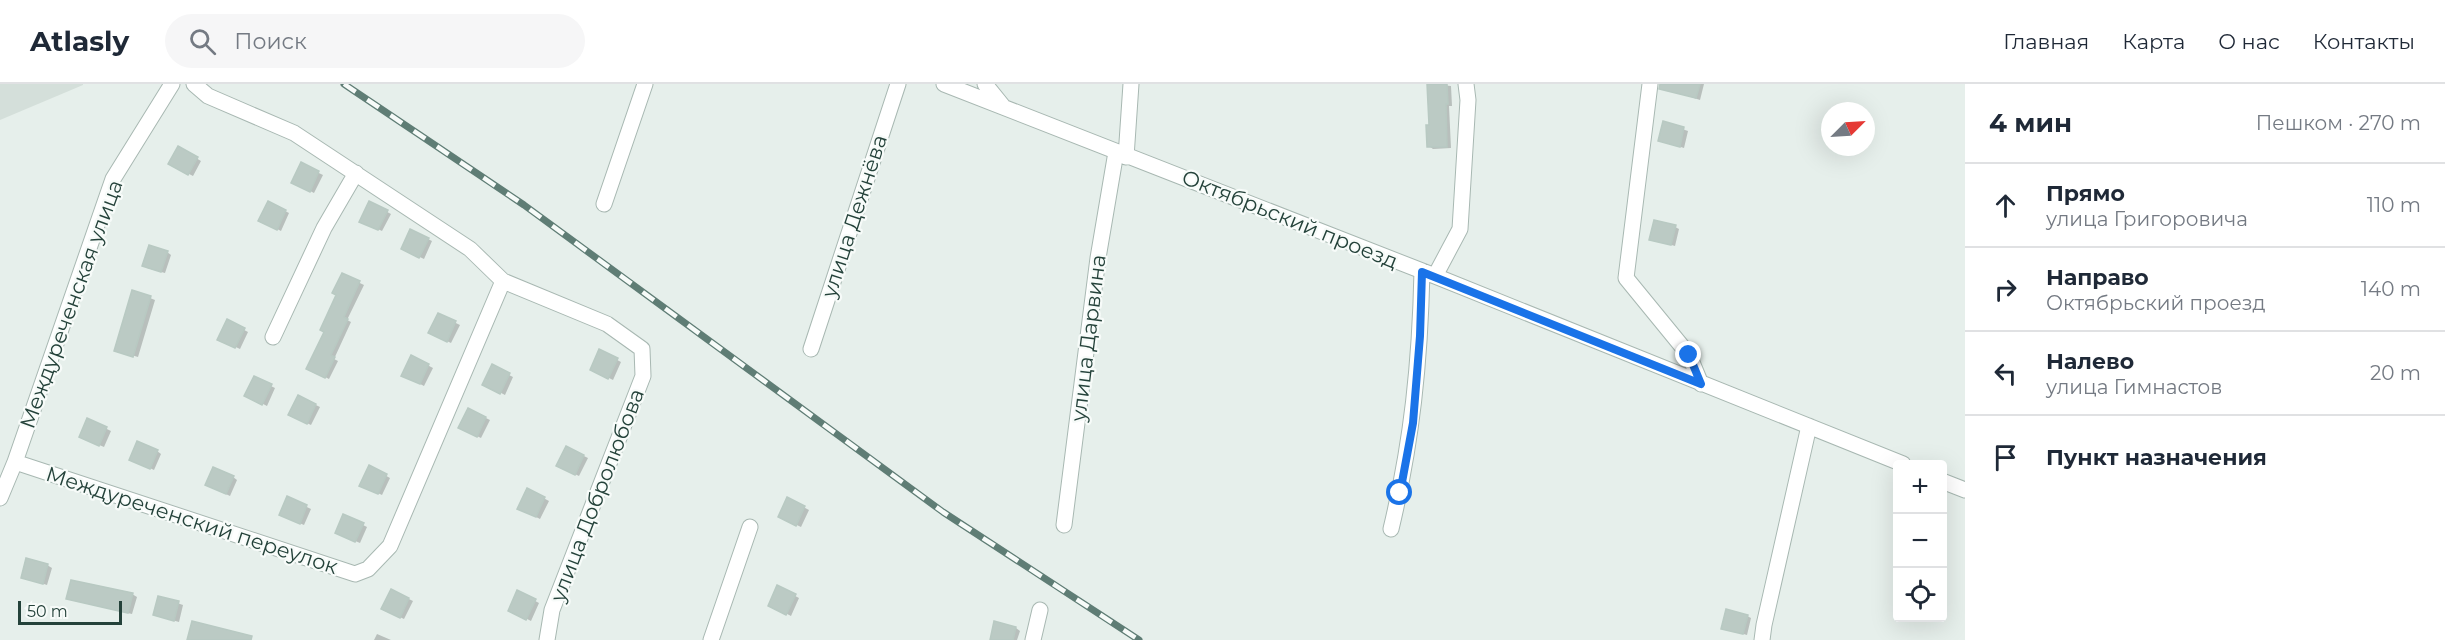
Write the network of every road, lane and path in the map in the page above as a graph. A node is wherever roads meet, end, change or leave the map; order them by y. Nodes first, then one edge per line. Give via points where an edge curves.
1 (172, 84) edge
2 (194, 84) edge
3 (645, 84) edge
4 (898, 84) edge
5 (944, 84) edge
6 (985, 84) edge
7 (1131, 84) edge
8 (1466, 84) edge
9 (1650, 84) edge
10 (1002, 106) junction
11 (1121, 154) junction
12 (356, 173) junction
13 (604, 204) dead end
14 (1429, 274) junction
15 (503, 280) junction
16 (273, 337) dead end
17 (811, 349) dead end
18 (1701, 384) junction
19 (1809, 426) junction
20 (1893, 461) edge
21 (15, 462) junction
22 (1947, 483) edge
23 (1965, 490) edge
24 (0, 498) edge
25 (1064, 525) dead end
26 (750, 527) dead end
27 (1391, 529) dead end
28 (1040, 610) dead end
29 (547, 640) edge
30 (711, 640) edge
31 (1033, 640) edge
32 (1762, 640) edge

1 - 21 street, Междуреченская улица via 113,179
2 - 12 street via 208,96 294,133
3 - 13 street
4 - 17 street, улица Дежнёва
5 - 10 street, Октябрьский проезд
6 - 10 street
7 - 11 street, улица Дарвина
8 - 14 street via 1460,229
9 - 18 street via 1626,278 1689,355
10 - 11 street, Октябрьский проезд
11 - 14 street, Октябрьский проезд
11 - 25 street, улица Дарвина via 1098,258
12 - 15 street via 470,249
12 - 16 street via 324,228
14 - 18 street, Октябрьский проезд
14 - 27 street via 1413,423
15 - 21 street, Междуреченский переулок via 390,546 368,569 356,574
15 - 29 street, улица Добролюбова via 606,324 642,349 643,376 552,610
18 - 19 street, Октябрьский проезд
19 - 20 street, Октябрьский проезд
19 - 32 street
21 - 24 street, Междуреченская улица
22 - 23 street
26 - 30 street
28 - 31 street

